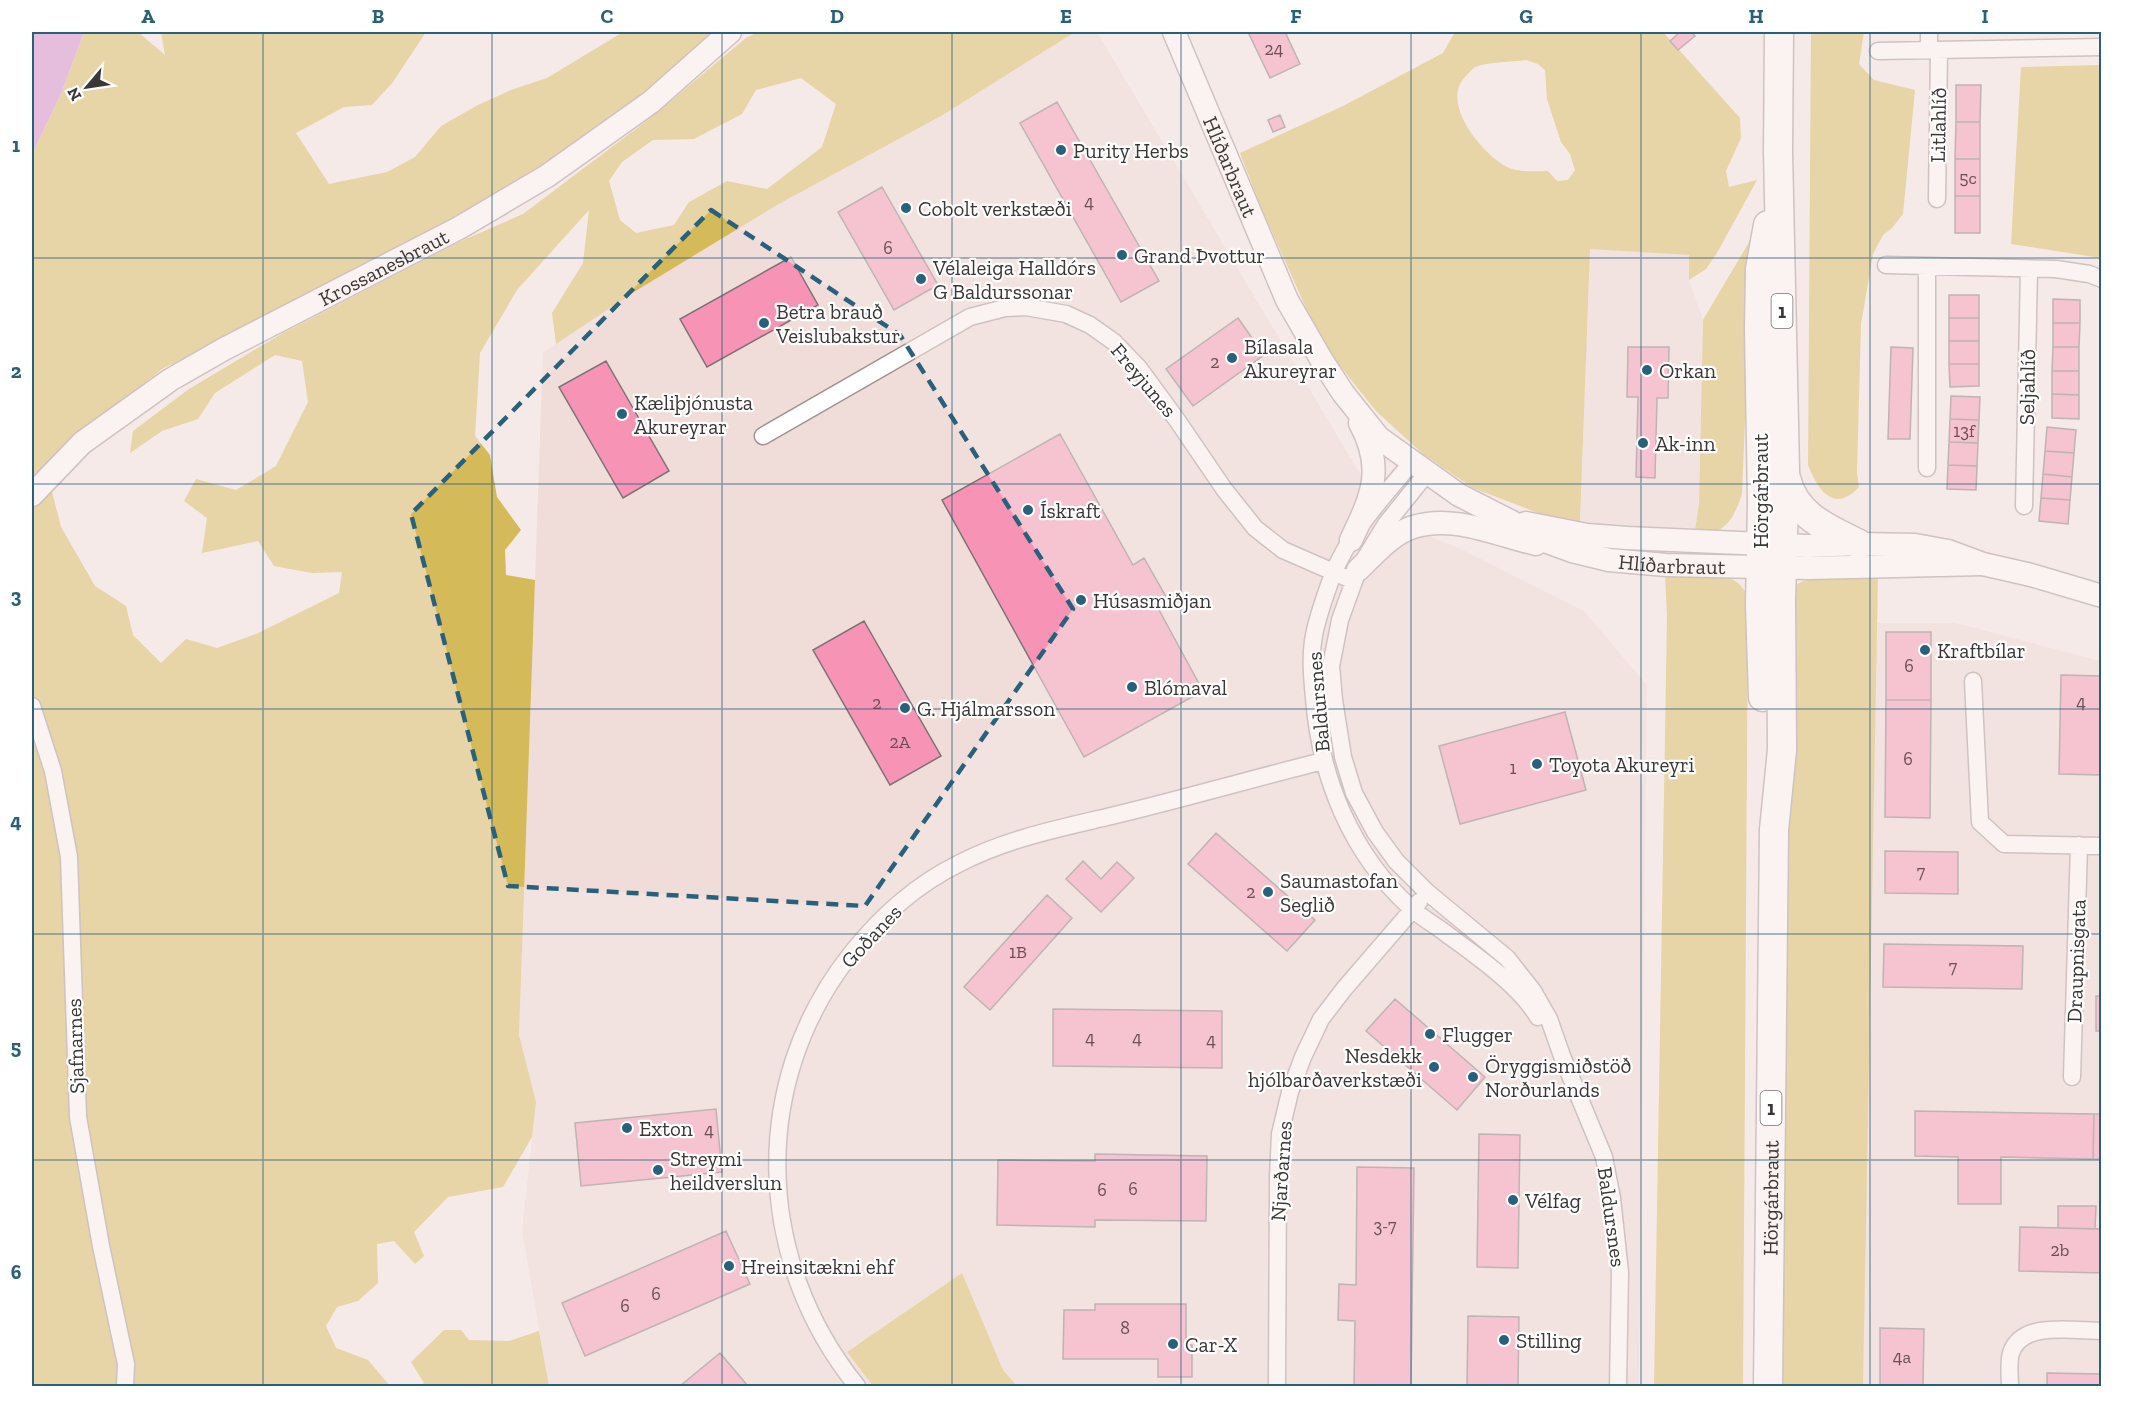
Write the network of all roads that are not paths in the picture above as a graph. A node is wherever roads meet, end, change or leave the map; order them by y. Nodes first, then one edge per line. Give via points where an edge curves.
1 (730, 32) edge
2 (1174, 32) edge
3 (1779, 32) edge
4 (1929, 32) edge
5 (2039, 40) edge
6 (2102, 47) edge
7 (1934, 50) junction
8 (1878, 51) dead end
9 (1778, 152) junction
10 (1937, 199) dead end
11 (1886, 265) dead end
12 (1927, 266) junction
13 (2029, 268) junction
14 (2102, 279) edge
15 (1343, 393) junction
16 (763, 436) dead end
17 (1419, 468) junction
18 (1927, 468) dead end
19 (1785, 470) junction
20 (32, 495) edge
21 (2025, 506) dead end
22 (1512, 522) junction
23 (1351, 540) junction
24 (1859, 544) junction
25 (1572, 551) junction
26 (1771, 555) junction
27 (1983, 564) junction
28 (1334, 573) junction
29 (1356, 575) junction
30 (2102, 596) edge
31 (1973, 681) dead end
32 (32, 706) edge
33 (1323, 761) junction
34 (2079, 845) junction
35 (2102, 846) edge
36 (1427, 892) junction
37 (1413, 910) junction
38 (1562, 1056) junction
39 (2072, 1077) dead end
40 (2102, 1331) edge
41 (125, 1386) edge
42 (857, 1386) edge
43 (1277, 1386) edge
44 (1618, 1386) edge
45 (1768, 1386) edge
46 (2010, 1386) edge

1 - 20 street, Krossanesbraut via 651,102 547,176 459,228 170,380 82,442
2 - 15 street, Hlíðarbraut via 1287,300
3 - 9 highway, Hörgárbraut / 1
4 - 7 street, Litlahlíð
5 - 6 street
5 - 7 street
7 - 8 street
7 - 10 street, Litlahlíð
9 - 19 highway, Hörgárbraut / 1
9 - 26 highway, Hörgárbraut / 1 via 1760,269 1762,502
11 - 12 street
12 - 13 street
12 - 18 street
13 - 14 street via 2056,269
13 - 21 street, Seljahlíð
15 - 17 street, Hlíðarbraut via 1379,438
15 - 23 street via 1367,437 1374,477 1368,506
16 - 28 street, Freyjunes via 970,317 1026,307 1066,314 1090,324 1139,368 1255,528 1283,550
17 - 22 street, Hlíðarbraut via 1459,495
17 - 23 street, Baldursnes
17 - 29 street, Baldursnes
19 - 24 highway via 1792,497 1808,516
19 - 26 highway, Hörgárbraut / 1
22 - 25 street, Hlíðarbraut via 1539,539
22 - 26 street, Hlíðarbraut via 1587,535
23 - 28 street, Baldursnes
24 - 26 street, Hlíðarbraut
24 - 27 street, Hlíðarbraut via 1915,545 1948,551
25 - 26 street, Hlíðarbraut via 1638,563
25 - 29 street via 1474,528 1436,524 1411,528 1394,537
26 - 27 street, Hlíðarbraut via 1886,567
26 - 45 highway, Hörgárbraut / 1 via 1782,750 1774,830
27 - 30 street, Hlíðarbraut
28 - 29 street, Freyjunes
28 - 33 street, Baldursnes via 1314,634 1311,667
29 - 36 street, Baldursnes via 1340,620 1331,666 1343,756 1354,793 1375,832 1396,861
31 - 34 street via 1980,822 2004,844
32 - 41 street, Sjafnarnes via 53,771 69,857 78,1117 126,1364
33 - 37 street, Baldursnes via 1343,816 1364,854
33 - 42 street, Goðanes via 1047,831 987,850 905,899 840,968 808,1023 790,1072 781,1113 777,1175 784,1234 800,1291 827,1345
34 - 35 street
34 - 39 street, Draupnisgata
36 - 37 street, Njarðarnes
36 - 38 street, Baldursnes via 1507,958 1549,1018
37 - 38 street, Baldursnes via 1487,963 1532,1006
37 - 43 street, Njarðarnes via 1321,1019 1290,1092 1280,1134 1278,1177
38 - 44 street, Baldursnes via 1604,1157 1612,1198 1620,1272
40 - 46 street via 2041,1330 2026,1335 2011,1353

